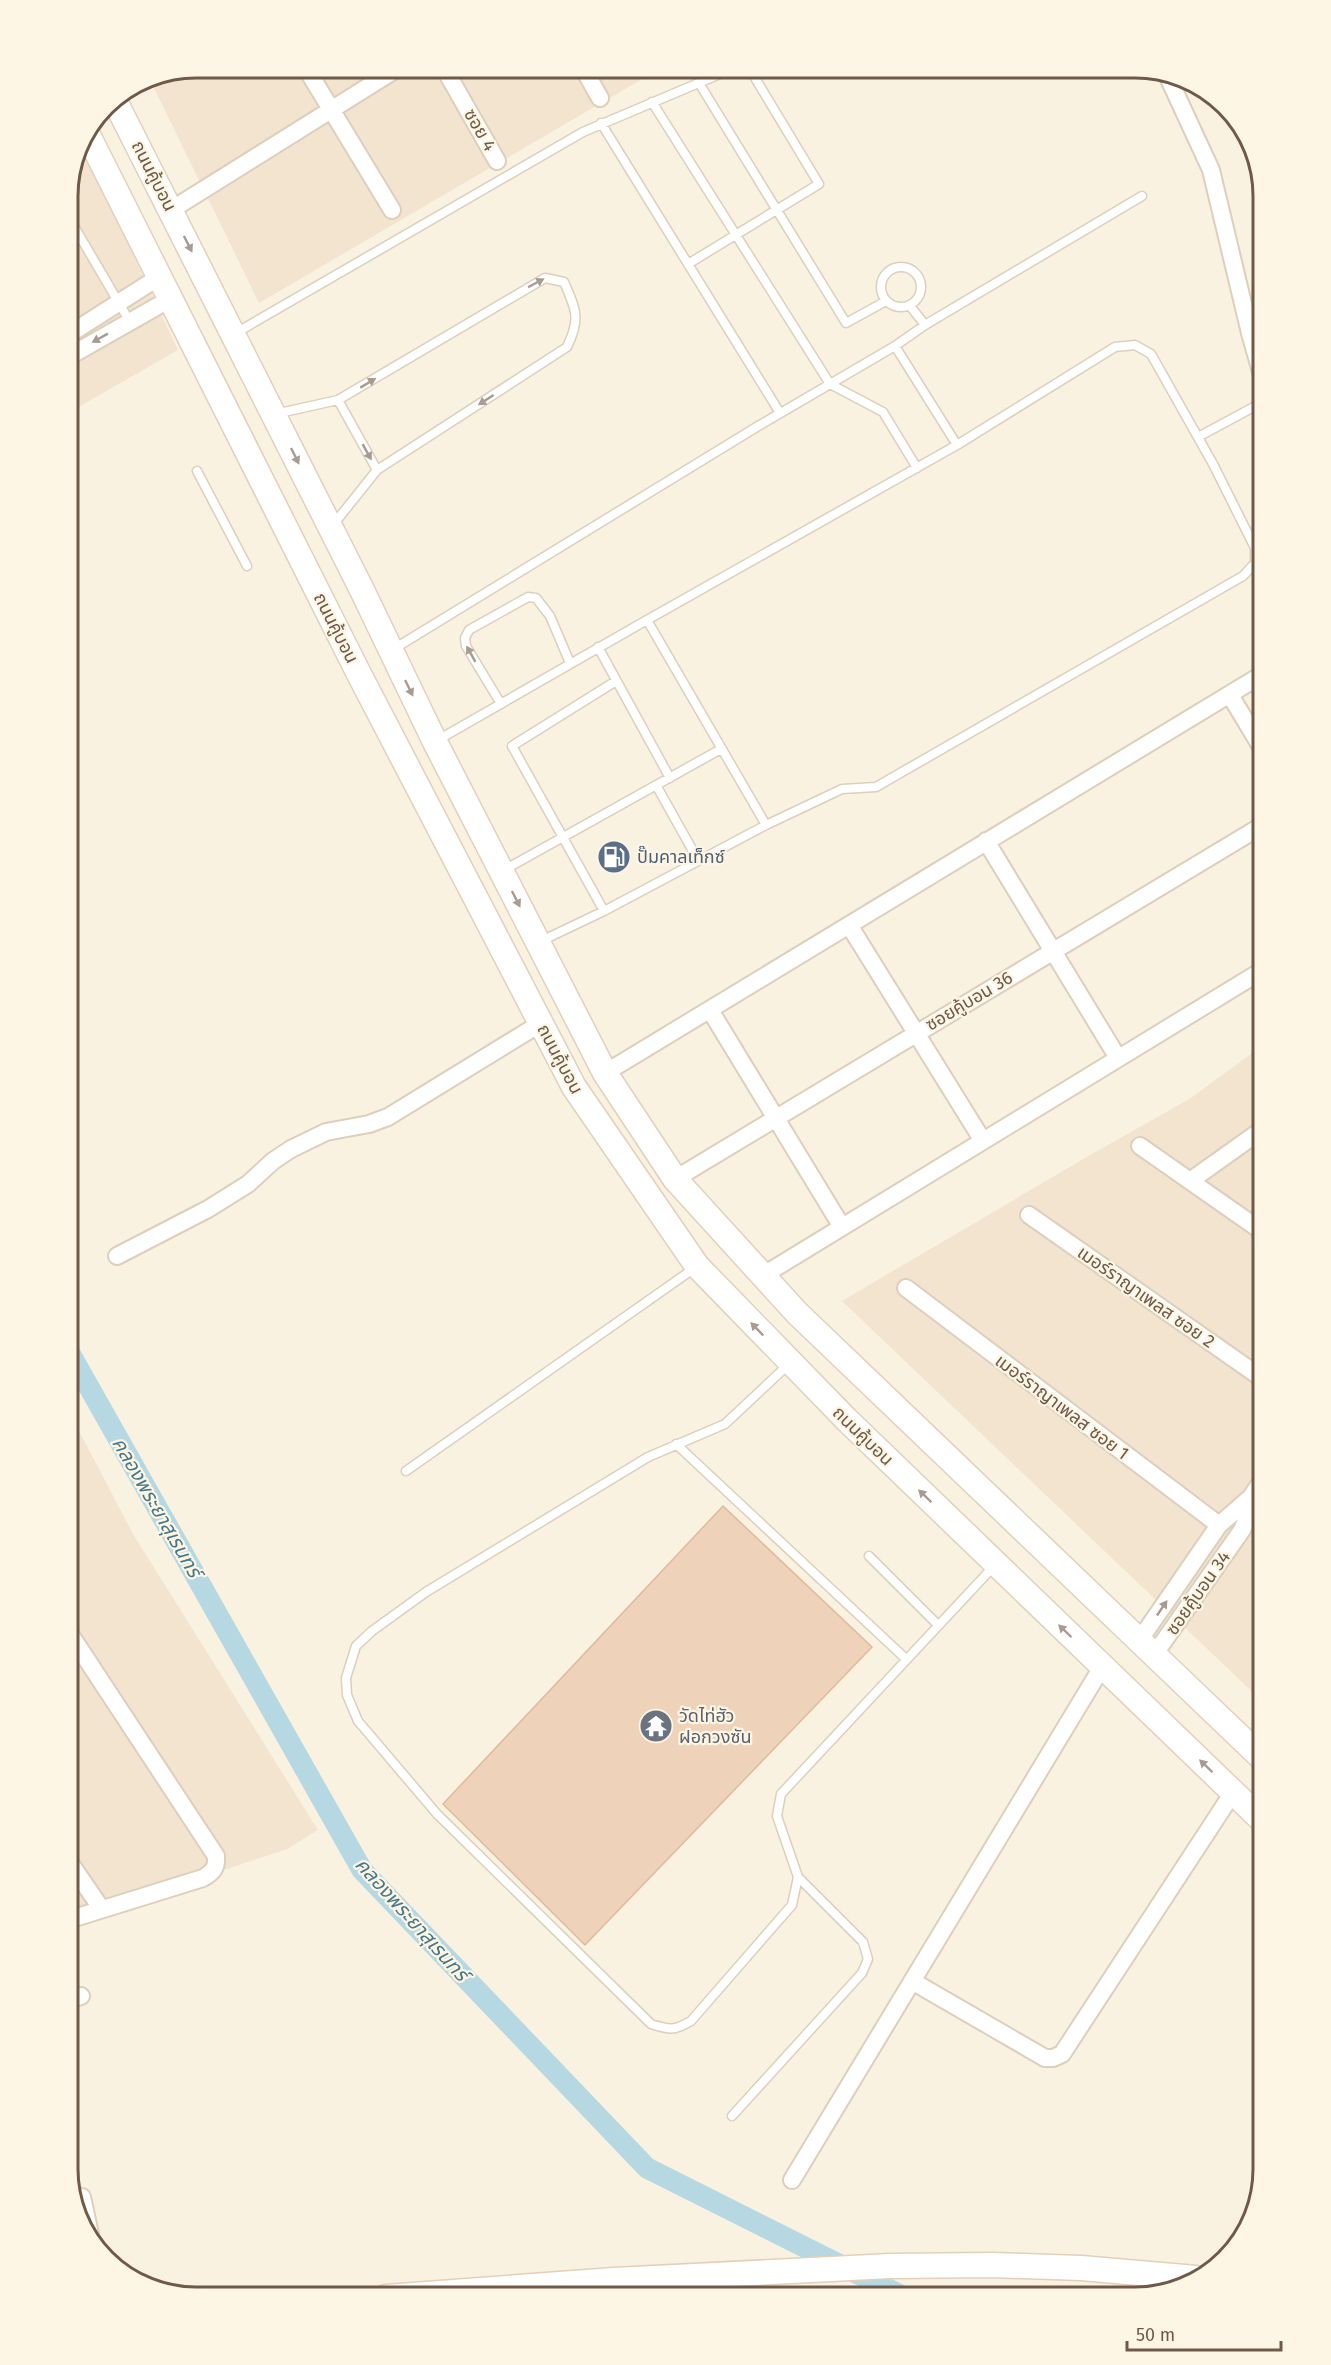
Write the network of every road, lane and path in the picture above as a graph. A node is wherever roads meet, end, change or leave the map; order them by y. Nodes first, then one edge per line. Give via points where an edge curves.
1 (312, 78) edge
2 (382, 78) edge
3 (450, 78) edge
4 (589, 78) edge
5 (711, 78) edge
6 (755, 78) edge
7 (699, 83) junction
8 (1171, 83) edge
9 (600, 98) dead end
10 (652, 102) junction
11 (118, 107) edge
12 (331, 110) junction
13 (602, 123) junction
14 (91, 142) edge
15 (497, 161) dead end
16 (1142, 196) dead end
17 (777, 209) junction
18 (171, 210) junction
19 (392, 210) dead end
20 (78, 233) edge
21 (736, 235) junction
22 (688, 264) junction
23 (159, 277) junction
24 (170, 299) junction
25 (886, 301) junction
26 (118, 303) junction
27 (910, 306) junction
28 (1253, 321) edge
29 (129, 322) junction
30 (925, 325) junction
31 (78, 329) edge
32 (234, 334) junction
33 (895, 346) junction
34 (78, 351) edge
35 (830, 384) junction
36 (339, 400) junction
37 (1253, 408) edge
38 (780, 413) junction
39 (274, 414) junction
40 (1198, 438) junction
41 (957, 445) junction
42 (917, 468) junction
43 (377, 470) junction
44 (197, 471) dead end
45 (331, 528) junction
46 (1253, 544) edge
47 (1253, 565) edge
48 (247, 566) dead end
49 (647, 620) junction
50 (598, 647) junction
51 (391, 650) junction
52 (570, 663) junction
53 (1253, 680) edge
54 (616, 681) junction
55 (1230, 695) junction
56 (501, 704) junction
57 (1253, 733) edge
58 (435, 742) junction
59 (721, 749) junction
60 (670, 778) junction
61 (455, 780) junction
62 (656, 785) junction
63 (424, 797) junction
64 (766, 825) junction
65 (1253, 831) edge
66 (563, 838) junction
67 (986, 841) junction
68 (698, 860) junction
69 (502, 872) junction
70 (604, 910) junction
71 (849, 925) junction
72 (539, 942) junction
73 (1051, 952) junction
74 (1253, 976) edge
75 (710, 1011) junction
76 (541, 1023) junction
77 (916, 1033) junction
78 (1118, 1058) junction
79 (605, 1073) junction
80 (776, 1119) junction
81 (1253, 1136) edge
82 (983, 1141) junction
83 (1140, 1146) dead end
84 (675, 1179) junction
85 (1190, 1181) junction
86 (1029, 1215) dead end
87 (1253, 1225) edge
88 (842, 1227) junction
89 (117, 1256) dead end
90 (697, 1266) junction
91 (762, 1276) junction
92 (906, 1288) dead end
93 (790, 1363) junction
94 (1253, 1372) edge
95 (676, 1444) junction
96 (406, 1471) dead end
97 (1253, 1494) edge
98 (1251, 1497) junction
99 (1219, 1526) junction
100 (869, 1556) dead end
101 (995, 1564) junction
102 (938, 1625) junction
103 (78, 1646) edge
104 (1147, 1648) junction
105 (906, 1659) junction
106 (1102, 1667) junction
107 (1253, 1749) edge
108 (1234, 1791) junction
109 (1253, 1811) edge
110 (78, 1875) edge
111 (798, 1877) junction
112 (101, 1908) junction
113 (78, 1916) edge
114 (912, 1981) junction
115 (732, 2116) dead end
116 (792, 2180) dead end
117 (82, 2197) dead end
118 (84, 2205) edge
119 (1182, 2277) edge
120 (520, 2287) edge

1 - 12 street
2 - 12 street
3 - 15 street, ซอย 4
4 - 9 street
5 - 7 lane
6 - 17 lane via 819,184
7 - 10 lane
7 - 17 lane
8 - 28 street via 1211,170
10 - 13 lane
10 - 21 lane
11 - 18 main road, ถนนคู้บอน
12 - 18 street
12 - 19 street
13 - 22 lane
13 - 32 lane
14 - 23 main road, ถนนคู้บอน
16 - 30 lane
17 - 21 lane
17 - 25 lane via 846,323
18 -> 32 main road, ถนนคู้บอน
20 - 26 lane
21 - 22 lane
21 - 35 lane
22 - 38 lane
23 - 24 main road, ถนนคู้บอน
23 - 26 street
24 - 29 street
24 - 63 main road, ถนนคู้บอน
25 - 27 lane via 897,308
25 - 27 lane via 880,288 885,274 904,267 916,273 921,284 919,297
26 - 29 lane
26 - 31 street
27 - 30 lane
29 -> 34 street
30 - 33 lane
32 - 39 main road, ถนนคู้บอน
33 - 35 lane
33 - 41 lane
35 - 38 lane
35 - 42 lane via 883,412
36 - 39 lane
36 -> 43 lane
36 -> 43 lane via 545,278 564,282 577,313 567,347
37 - 40 lane
38 - 51 lane
39 -> 45 main road, ถนนคู้บอน
40 - 41 lane via 1150,354 1135,345 1115,347
40 - 46 lane
41 - 42 lane
42 - 49 lane
43 - 45 lane
44 - 48 lane
45 - 51 main road, ถนนคู้บอน
47 - 64 lane via 1243,576 876,787 842,789
49 - 50 lane
49 - 59 lane
50 - 52 lane
50 - 54 lane
51 -> 58 main road, ถนนคู้บอน
52 - 56 lane
56 -> 52 lane via 466,646 469,630 528,597 536,598 550,616
53 - 55 street
54 - 60 lane
54 - 66 lane via 512,746
55 - 57 street
55 - 67 street
56 - 58 lane
58 - 61 main road, ถนนคู้บอน
59 - 60 lane
59 - 64 lane
60 - 62 lane
61 - 63 main road
61 - 69 main road, ถนนคู้บอน
62 - 66 lane
62 - 68 lane
63 - 76 main road, ถนนคู้บอน
64 - 68 lane
65 - 73 street, ซอยคู้บอน 36
66 - 69 lane
66 - 70 lane
67 - 71 street
67 - 73 street
68 - 70 lane
69 -> 72 main road, ถนนคู้บอน
70 - 72 lane
71 - 75 street
71 - 77 street
72 - 79 main road, ถนนคู้บอน
73 - 77 street, ซอยคู้บอน 36
73 - 78 street
74 - 78 street
75 - 79 street
75 - 80 street
76 - 89 street via 388,1117 326,1132 291,1149 218,1203
76 - 90 main road, ถนนคู้บอน via 573,1087
77 - 80 street, ซอยคู้บอน 36
77 - 82 street
78 - 82 street
79 - 84 main road, ถนนคู้บอน
80 - 84 street, ซอยคู้บอน 36
80 - 88 street
81 - 85 street
82 - 88 street
83 - 85 street
84 - 91 main road, ถนนคู้บอน
85 - 87 street
86 - 94 street, เมอร์ราญาเพลส ซอย 2
88 - 91 street
93 -> 90 main road, ถนนคู้บอน
90 - 96 lane
91 - 104 main road, ถนนคู้บอน
92 - 99 street, เมอร์ราญาเพลส ซอย 1
93 - 95 lane via 724,1424
101 -> 93 main road, ถนนคู้บอน
95 - 105 lane
95 - 111 lane via 648,1457 426,1592 372,1631 356,1646 350,1661 347,1695 358,1721 437,1814 651,2024 677,2029 691,2021 792,1905
97 - 98 street, ซอยคู้บอน 34
98 - 99 street, ซอยคู้บอน 34
98 - 104 street, ซอยคู้บอน 34 via 1242,1530
104 -> 99 street, ซอยคู้บอน 34
100 - 102 lane
101 - 102 lane
106 -> 101 main road, ถนนคู้บอน
102 - 105 lane
103 - 112 street via 216,1856 215,1870 203,1878
104 - 107 main road, ถนนคู้บอน
105 - 111 lane via 781,1794 777,1816
108 -> 106 main road, ถนนคู้บอน
106 - 114 street
108 - 109 main road, ถนนคู้บอน
108 - 114 street via 1062,2055 1045,2058
110 - 112 street
111 - 115 lane via 863,1942 868,1959 862,1973
112 - 113 street
114 - 116 street
117 - 118 street
119 - 120 main road via 1081,2268 890,2266

